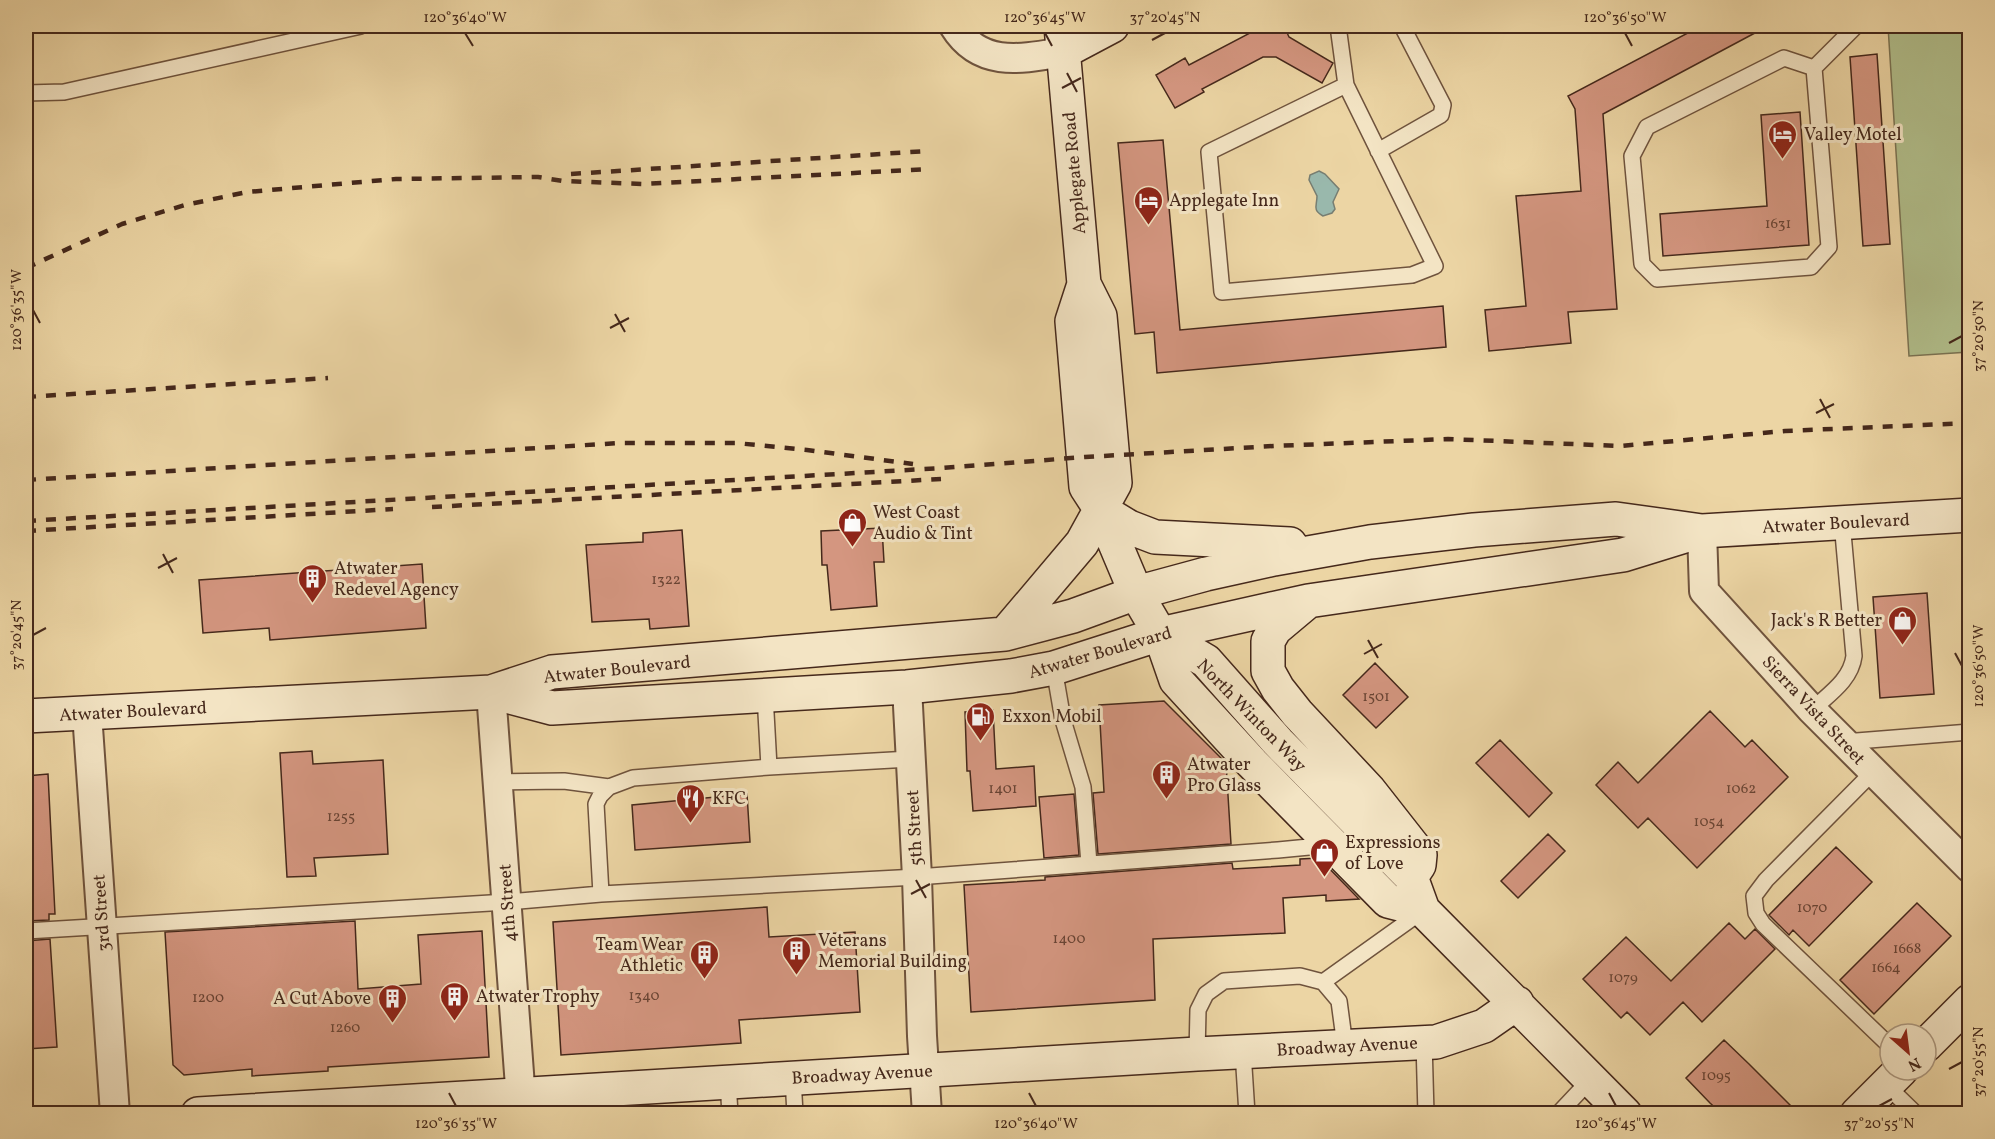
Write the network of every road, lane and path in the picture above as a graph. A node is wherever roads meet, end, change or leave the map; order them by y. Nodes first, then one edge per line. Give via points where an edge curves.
1 (361, 26) edge
2 (954, 26) edge
3 (1112, 26) edge
4 (1338, 26) edge
5 (1402, 26) edge
6 (1856, 26) edge
7 (1062, 39) edge
8 (1814, 68) junction
9 (1346, 86) junction
10 (26, 93) edge
11 (1378, 151) junction
12 (1101, 510) junction
13 (1970, 514) edge
14 (1842, 522) junction
15 (1702, 531) junction
16 (1345, 547) junction
17 (1136, 593) junction
18 (1308, 601) junction
19 (1005, 634) junction
20 (1160, 634) junction
21 (1054, 668) junction
22 (907, 687) junction
23 (491, 692) junction
24 (765, 695) junction
25 (1812, 710) junction
26 (87, 713) junction
27 (26, 716) edge
28 (1970, 732) edge
29 (1844, 742) junction
30 (910, 759) junction
31 (769, 767) junction
32 (1873, 772) junction
33 (499, 782) junction
34 (609, 787) junction
35 (1328, 841) junction
36 (1089, 864) junction
37 (1970, 868) edge
38 (917, 876) junction
39 (1411, 878) junction
40 (601, 894) junction
41 (507, 902) junction
42 (1423, 910) junction
43 (102, 927) junction
44 (26, 931) edge
45 (1323, 982) junction
46 (1970, 1001) edge
47 (1516, 1003) junction
48 (1938, 1033) edge
49 (1878, 1034) edge
50 (1424, 1042) junction
51 (1345, 1046) junction
52 (1243, 1052) junction
53 (1197, 1054) junction
54 (924, 1070) junction
55 (793, 1078) junction
56 (1591, 1079) junction
57 (1889, 1082) edge
58 (1897, 1082) edge
59 (729, 1098) edge
60 (521, 1104) edge
61 (114, 1113) edge
62 (198, 1113) edge
63 (795, 1113) edge
64 (927, 1113) edge
65 (1247, 1113) edge
66 (1426, 1113) edge
67 (1556, 1113) edge
68 (1625, 1113) edge
69 (1857, 1113) edge
70 (1916, 1113) edge

1 - 10 lane via 64,92
2 - 7 street via 961,37 983,53 1019,60
3 - 7 main road
4 - 9 lane
5 - 11 lane via 1443,105 1441,115
6 - 8 lane
7 - 12 main road, Applegate Road via 1084,284 1072,321 1086,487
8 - 8 lane via 1784,58 1647,127 1632,156 1642,264 1657,279 1812,267 1829,247
9 - 11 lane
9 - 11 lane via 1209,152 1222,292 1412,275 1435,266
12 - 16 main road via 1129,528 1155,537
12 - 17 main road, Applegate Road
12 - 19 main road via 1082,543
13 - 14 main road, Atwater Boulevard
14 - 15 main road, Atwater Boulevard
14 - 25 lane via 1854,662 1848,675
15 - 16 main road, Atwater Boulevard via 1616,519 1474,530
15 - 18 main road, Atwater Boulevard via 1623,555
15 - 25 street, Sierra Vista Street via 1704,591
16 - 17 main road, Atwater Boulevard via 1274,559
17 - 19 main road, Atwater Boulevard via 1073,616
17 - 20 main road, Applegate Road
18 - 20 main road, Atwater Boulevard
18 - 39 main road via 1275,629 1268,641 1268,671 1297,713 1369,790 1420,855
19 - 23 main road, Atwater Boulevard via 552,672
20 - 21 main road, Atwater Boulevard
20 - 35 main road, North Winton Way via 1176,680
20 - 39 main road, North Winton Way via 1206,661 1278,742
21 - 22 main road, Atwater Boulevard
21 - 36 lane via 1063,720 1083,786
22 - 24 main road, Atwater Boulevard
22 - 30 street, 5th Street
23 - 24 main road, Atwater Boulevard via 552,708
23 - 26 main road, Atwater Boulevard
23 - 33 street, 4th Street
24 - 31 lane
25 - 29 street, Sierra Vista Street
26 - 27 main road, Atwater Boulevard
26 - 43 street, 3rd Street
28 - 29 lane
29 - 32 street, Sierra Vista Street
30 - 31 lane
30 - 38 street, 5th Street
31 - 34 lane via 633,778
32 - 37 street, Sierra Vista Street
32 - 49 lane via 1754,896 1756,913 1763,924
33 - 34 lane via 564,781
33 - 41 street, 4th Street
34 - 40 lane via 596,804
35 - 36 lane via 1278,850
35 - 42 main road, North Winton Way via 1388,901
36 - 38 lane
38 - 40 lane
38 - 54 street, 5th Street
39 - 42 main road, North Winton Way
40 - 41 lane
41 - 43 lane
41 - 60 street, 4th Street
42 - 45 lane
42 - 47 main road, North Winton Way
43 - 44 lane
43 - 61 street, 3rd Street
45 - 51 lane via 1339,1001
45 - 53 lane via 1300,976 1224,981 1206,994 1198,1010
46 - 48 main road
47 - 50 main road, Broadway Avenue via 1484,1026 1436,1042
47 - 56 main road, North Winton Way
50 - 51 main road, Broadway Avenue
50 - 66 lane
51 - 52 main road, Broadway Avenue
52 - 53 main road, Broadway Avenue
52 - 65 lane
53 - 54 main road, Broadway Avenue
54 - 55 main road, Broadway Avenue
54 - 64 street, 5th Street
55 - 59 main road, Broadway Avenue
55 - 63 lane
56 - 67 lane
56 - 68 main road, North Winton Way
57 - 69 main road
58 - 70 lane
59 - 60 main road, Broadway Avenue
60 - 62 main road, Broadway Avenue

